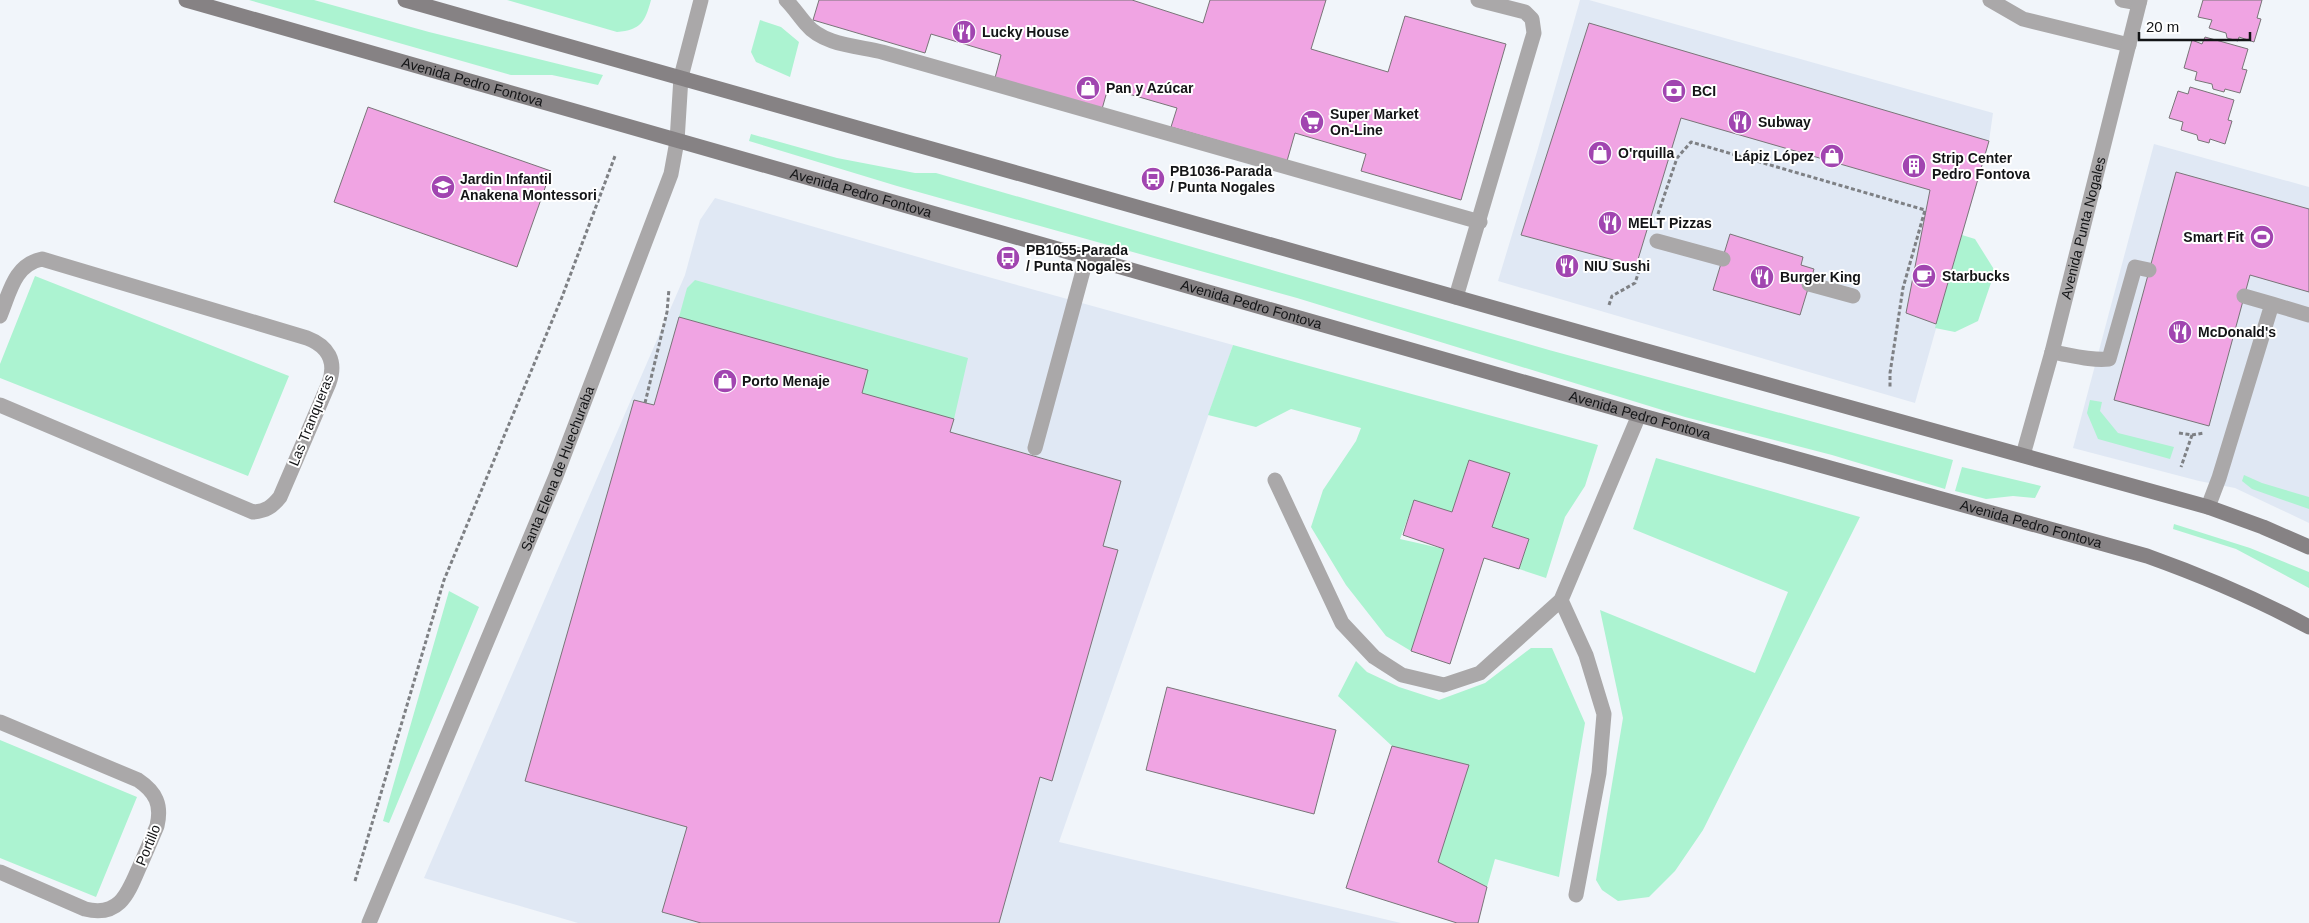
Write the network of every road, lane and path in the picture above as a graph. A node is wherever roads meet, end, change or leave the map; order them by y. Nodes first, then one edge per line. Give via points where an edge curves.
1 (186, 0) edge
2 (405, 0) edge
3 (701, 0) edge
4 (786, 0) edge
5 (1478, 0) edge
6 (1990, 0) edge
7 (2122, 0) edge
8 (2140, 1) edge
9 (2129, 45) junction
10 (681, 78) junction
11 (678, 141) junction
12 (615, 156) dead end
13 (1656, 220) dead end
14 (1480, 222) junction
15 (1657, 240) dead end
16 (1087, 256) junction
17 (1644, 256) dead end
18 (1723, 259) dead end
19 (2149, 270) dead end
20 (1809, 284) dead end
21 (669, 290) dead end
22 (1853, 296) dead end
23 (2244, 296) dead end
24 (1456, 297) junction
25 (2272, 304) junction
26 (1609, 305) dead end
27 (2309, 314) edge
28 (0, 316) edge
29 (2052, 352) junction
30 (1890, 386) dead end
31 (645, 403) dead end
32 (0, 406) edge
33 (1639, 415) junction
34 (2179, 433) dead end
35 (1035, 448) dead end
36 (2023, 455) junction
37 (2182, 467) dead end
38 (1275, 480) dead end
39 (2208, 507) junction
40 (2309, 548) edge
41 (1561, 600) junction
42 (2309, 627) edge
43 (0, 722) edge
44 (0, 872) edge
45 (352, 890) dead end
46 (1576, 895) dead end
47 (369, 923) edge

1 - 11 street, Avenida Pedro Fontova
2 - 10 street
3 - 10 street, Santa Elena de Huechuraba
4 - 14 street via 822,38 882,52
5 - 14 street via 1525,12 1532,19 1534,33
6 - 9 street via 2023,19
7 - 8 street
8 - 9 street, Avenida Punta Nogales
9 - 29 street, Avenida Punta Nogales
10 - 11 street, Santa Elena de Huechuraba
10 - 24 street
11 - 16 street, Avenida Pedro Fontova
11 - 47 street, Santa Elena de Huechuraba via 671,174 556,476
12 - 45 path via 562,297 444,580
13 - 30 path via 1677,158 1691,142 1925,210 1903,288
14 - 24 street
15 - 18 street
16 - 33 street, Avenida Pedro Fontova
16 - 35 street
17 - 26 path via 1635,283 1612,296
19 - 29 street via 2135,267 2109,359 2096,360
20 - 22 street
21 - 31 path via 667,312
23 - 25 street
24 - 36 street
25 - 27 street
25 - 39 street
28 - 32 street, Las Tranqueras via 22,268 42,260 307,338 325,348 332,365 329,383 280,497 264,511 253,512
29 - 36 street, Avenida Punta Nogales
33 - 41 street
33 - 42 street, Avenida Pedro Fontova via 2147,556 2242,593
34 - 37 path via 2192,435
36 - 39 street
38 - 41 street via 1342,623 1374,657 1402,675 1444,685 1480,673
39 - 40 street
41 - 46 street via 1586,655 1604,714 1599,773
43 - 44 street, Portillo via 138,780 154,792 160,814 158,826 128,894 108,910 96,912 85,909

